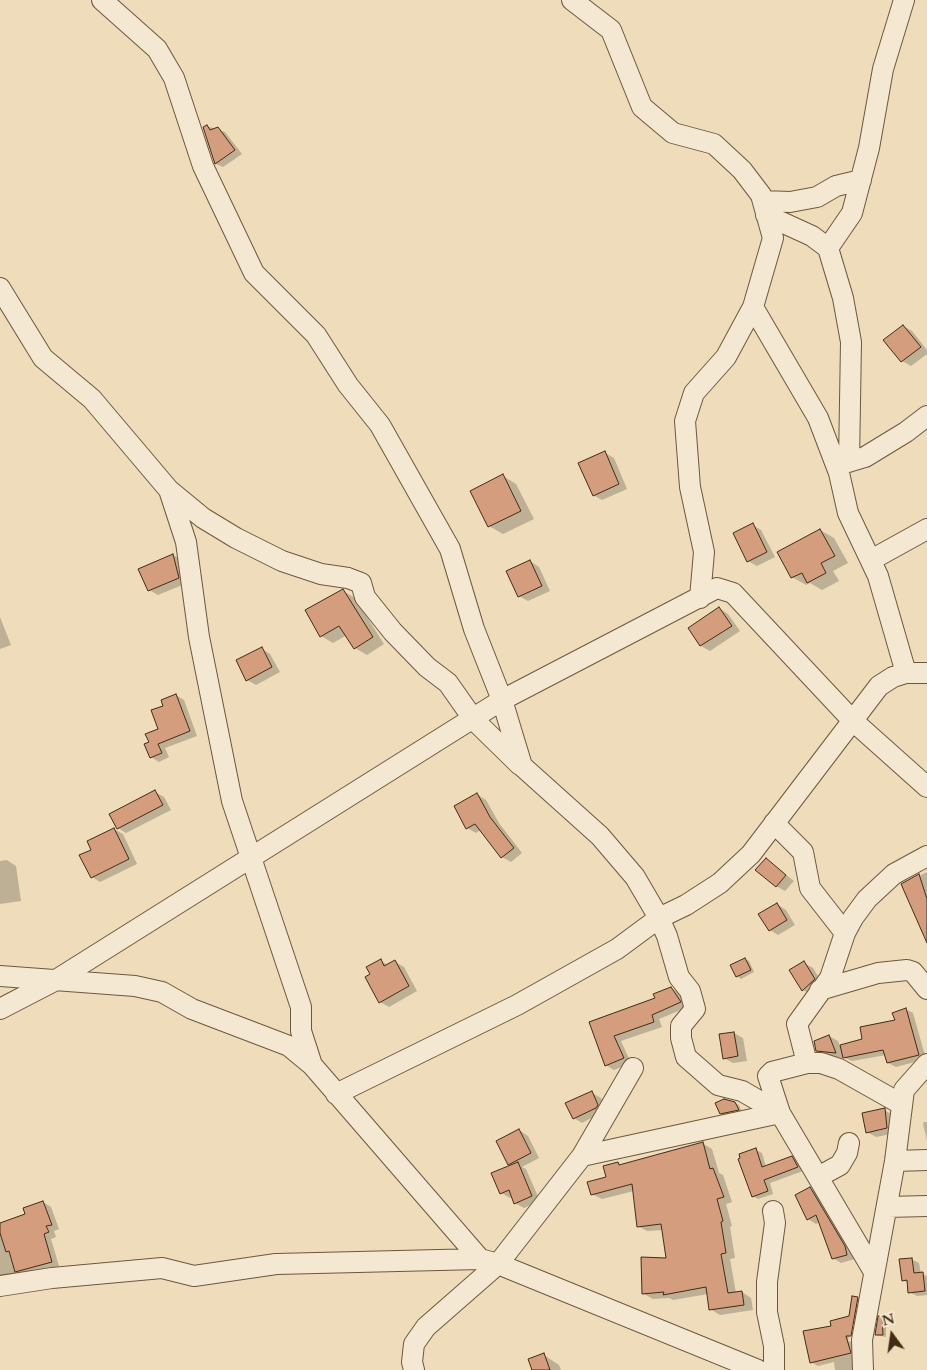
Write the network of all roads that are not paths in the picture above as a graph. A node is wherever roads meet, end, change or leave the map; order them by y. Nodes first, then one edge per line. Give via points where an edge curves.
1 (102, 0) edge
2 (572, 0) edge
3 (904, 0) edge
4 (861, 180) junction
5 (764, 208) junction
6 (828, 248) junction
7 (0, 288) edge
8 (753, 306) junction
9 (927, 416) edge
10 (843, 464) junction
11 (169, 490) junction
12 (927, 530) edge
13 (871, 560) junction
14 (700, 598) junction
15 (906, 673) junction
16 (927, 673) edge
17 (502, 700) junction
18 (474, 720) junction
19 (852, 720) junction
20 (522, 766) junction
21 (927, 787) edge
22 (774, 823) junction
23 (927, 856) edge
24 (250, 858) junction
25 (658, 918) junction
26 (846, 933) junction
27 (0, 976) edge
28 (56, 980) junction
29 (927, 989) edge
30 (820, 990) junction
31 (0, 1009) edge
32 (807, 1063) junction
33 (927, 1064) edge
34 (312, 1065) junction
35 (633, 1068) dead end
36 (336, 1094) junction
37 (901, 1104) junction
38 (780, 1113) junction
39 (849, 1143) dead end
40 (582, 1156) junction
41 (927, 1160) edge
42 (895, 1162) junction
43 (818, 1177) junction
44 (927, 1206) edge
45 (887, 1207) junction
46 (773, 1210) dead end
47 (489, 1262) junction
48 (874, 1272) junction
49 (0, 1286) edge
50 (414, 1370) edge
51 (758, 1370) edge
52 (774, 1370) edge
53 (863, 1370) edge

1 - 17 street via 156,49 174,78 203,166 254,273 316,336 348,385 380,425 450,550 474,629
2 - 5 street via 611,30 642,107 673,133 714,144 742,170 761,195
3 - 4 street via 883,69
4 - 5 street via 836,186 817,197
4 - 6 street via 852,212
5 - 6 street
5 - 8 street via 773,238
6 - 10 street via 844,298 851,342
7 - 11 street via 43,358 92,399
8 - 10 street
8 - 14 street via 726,357 694,393 685,421 690,487 704,552
9 - 10 street via 865,456
10 - 13 street via 848,513
11 - 18 street via 202,518 274,558 361,583 365,597 393,632 427,667 448,683
11 - 24 street via 186,542 198,637 220,747 232,801
12 - 13 street
13 - 15 street
14 - 17 street
14 - 19 street via 717,588 733,594
15 - 16 street
15 - 19 street via 879,686
17 - 18 street
17 - 20 street
18 - 20 street
18 - 24 street
19 - 21 street
19 - 22 street
20 - 25 street via 600,836 635,877
22 - 25 street via 751,854 720,883
22 - 26 street via 803,852 810,888
23 - 26 street via 894,874 866,899
24 - 28 street
24 - 34 street via 301,1008 301,1031
25 - 36 street via 617,949 517,1006
25 - 38 street via 679,977 690,992 695,1009 681,1026 686,1057 718,1084 742,1092
26 - 30 street via 830,978
27 - 28 street
28 - 31 street
28 - 34 street via 135,986 162,992 192,1009 288,1046
29 - 30 street via 913,972 907,970 878,973
30 - 32 street via 797,1024
32 - 37 street via 821,1063 839,1069
32 - 38 street via 769,1074
33 - 37 street via 904,1090
34 - 36 street
35 - 40 street
36 - 47 street
37 - 42 street
38 - 40 street
38 - 43 street
39 - 43 street via 840,1165
40 - 47 street
41 - 42 street
42 - 45 street
43 - 48 street
44 - 45 street
45 - 48 street
46 - 52 street via 775,1223 767,1282 767,1312 774,1346
47 - 49 street via 276,1264 194,1276 162,1268
47 - 50 street via 426,1327 414,1344
47 - 51 street
48 - 53 street via 862,1340

